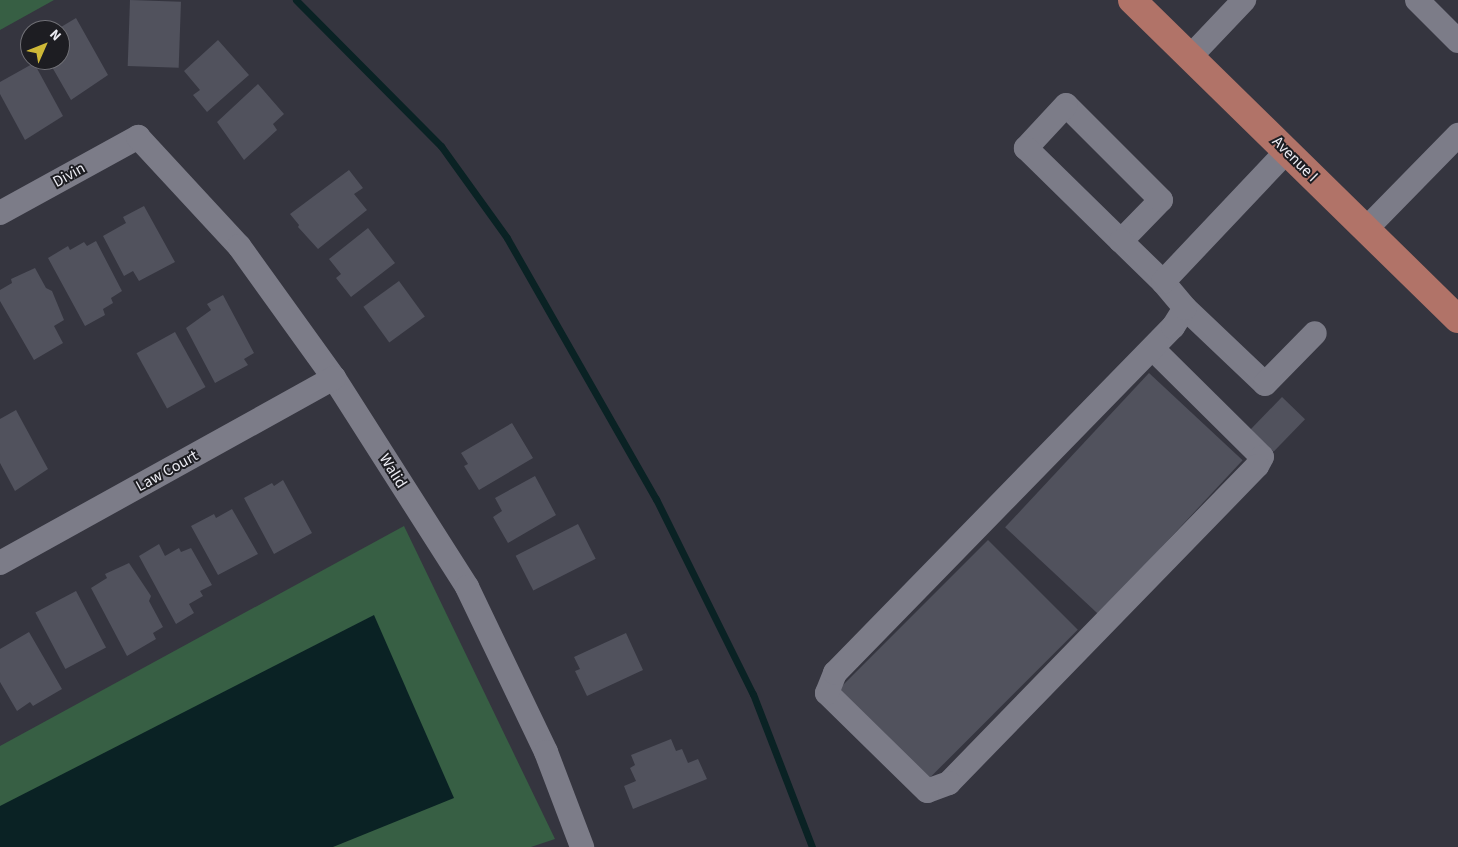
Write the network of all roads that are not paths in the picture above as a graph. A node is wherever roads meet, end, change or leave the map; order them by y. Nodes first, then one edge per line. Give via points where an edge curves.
1 (1132, 0) edge
2 (1244, 0) edge
3 (1418, 0) edge
4 (1458, 41) edge
5 (1190, 57) junction
6 (1458, 134) edge
7 (138, 137) joint
8 (1287, 151) junction
9 (0, 213) edge
10 (1366, 229) junction
11 (1121, 241) junction
12 (1164, 282) junction
13 (1185, 308) junction
14 (1458, 319) edge
15 (1316, 333) dead end
16 (1153, 349) junction
17 (334, 378) junction
18 (0, 563) edge
19 (582, 847) edge

1 - 5 main road, Avenue I
2 - 5 street
3 - 4 street
5 - 8 main road, Avenue I
6 - 10 street
7 - 9 street, Divin
7 - 17 street, Walid via 239,246
8 - 10 main road, Avenue I
8 - 12 street
10 - 14 main road, Avenue I
11 - 11 street via 1026,148 1066,105 1161,200
11 - 12 street
12 - 13 street
13 - 15 street via 1265,384
13 - 16 street
16 - 16 street via 835,673 826,693 927,791 948,783 1257,466 1262,457
17 - 18 street, Law Court
17 - 19 street, Walid via 467,587 546,752

